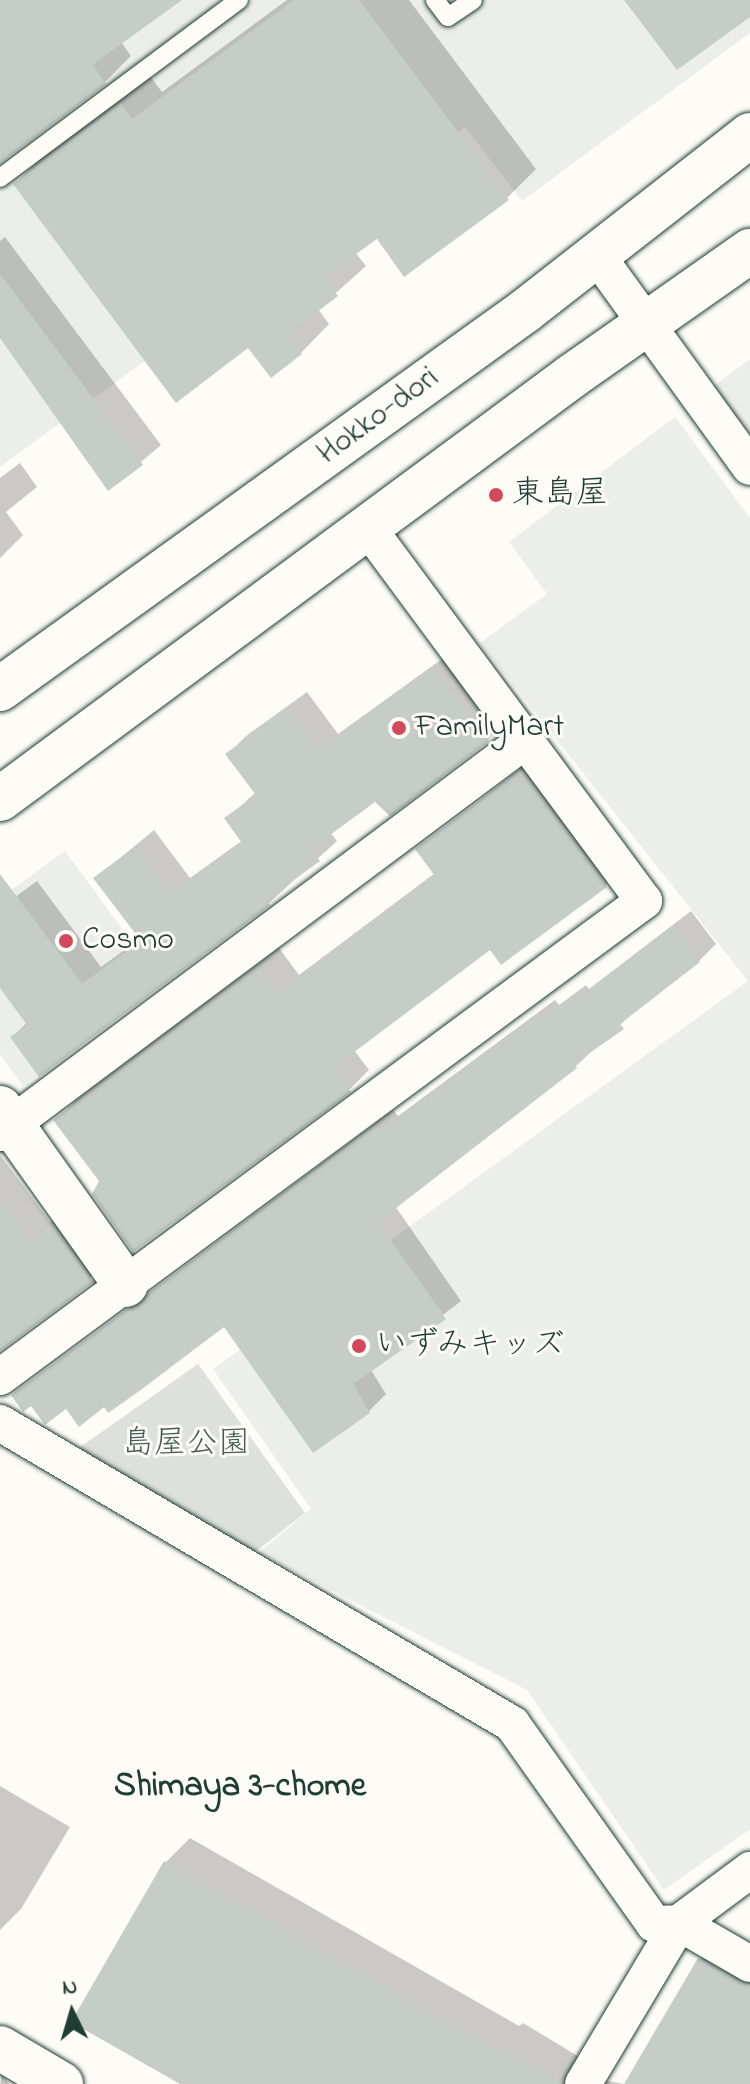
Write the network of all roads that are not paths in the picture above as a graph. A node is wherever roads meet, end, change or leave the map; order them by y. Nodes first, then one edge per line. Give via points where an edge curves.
1 (239, 0) edge
2 (435, 0) edge
3 (473, 0) edge
4 (750, 135) edge
5 (0, 178) edge
6 (750, 251) edge
7 (598, 257) junction
8 (645, 324) junction
9 (750, 467) edge
10 (369, 530) junction
11 (0, 689) edge
12 (526, 740) junction
13 (0, 799) edge
14 (4, 1122) edge
15 (126, 1285) junction
16 (0, 1377) edge
17 (0, 1423) edge
18 (750, 1870) edge
19 (679, 1923) junction
20 (750, 1964) edge
21 (0, 2048) edge
22 (61, 2084) edge
23 (583, 2084) edge

1 - 5 lane
2 - 3 lane via 448,17
4 - 7 main road, Hokko-dori
6 - 8 main road
7 - 8 street
7 - 11 main road, Hokko-dori
8 - 9 street
8 - 10 main road
10 - 12 street
10 - 13 main road
12 - 14 street
12 - 15 street via 644,901
14 - 15 main road
15 - 16 street
17 - 19 street via 512,1724 654,1924
18 - 19 street
19 - 20 street
19 - 23 street
21 - 22 main road

